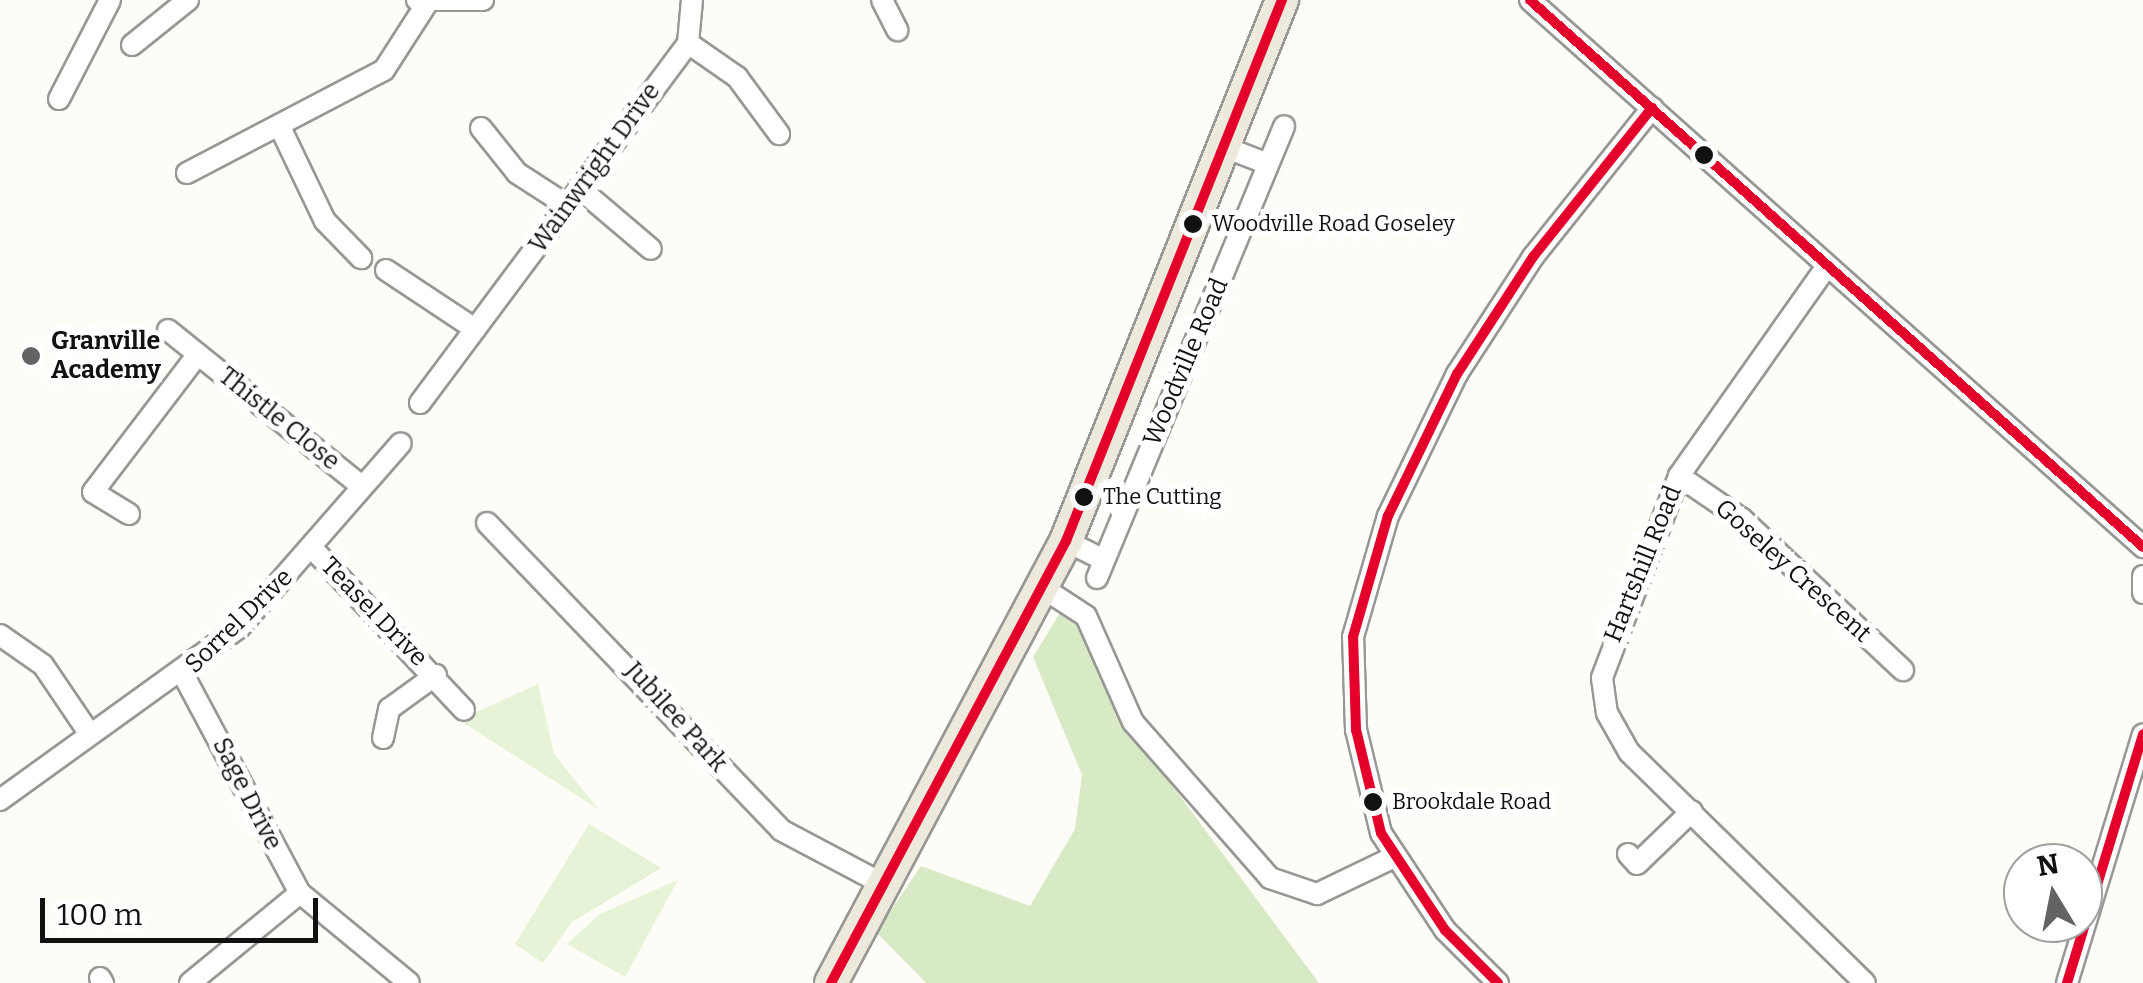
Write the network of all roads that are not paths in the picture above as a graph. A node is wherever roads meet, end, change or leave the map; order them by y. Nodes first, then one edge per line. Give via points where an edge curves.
1 (110, 0) edge
2 (188, 0) edge
3 (483, 0) edge
4 (692, 0) edge
5 (1282, 0) edge
6 (1530, 0) edge
7 (884, 1) edge
8 (422, 2) edge
9 (897, 30) dead end
10 (688, 43) junction
11 (132, 45) dead end
12 (59, 100) dead end
13 (1652, 108) junction
14 (279, 125) junction
15 (1284, 126) dead end
16 (481, 128) dead end
17 (779, 134) dead end
18 (1224, 147) junction
19 (1268, 164) junction
20 (187, 173) dead end
21 (574, 197) junction
22 (650, 249) dead end
23 (361, 258) dead end
24 (1828, 266) junction
25 (386, 270) dead end
26 (474, 329) junction
27 (168, 330) dead end
28 (198, 354) junction
29 (420, 403) dead end
30 (401, 443) dead end
31 (1679, 476) junction
32 (360, 485) junction
33 (129, 514) dead end
34 (487, 522) dead end
35 (1066, 540) junction
36 (2143, 547) edge
37 (312, 548) junction
38 (2143, 576) edge
39 (1043, 588) junction
40 (2143, 593) edge
41 (0, 635) edge
42 (1903, 670) dead end
43 (436, 675) junction
44 (184, 676) junction
45 (464, 710) dead end
46 (90, 732) junction
47 (2143, 734) edge
48 (383, 738) dead end
49 (0, 800) edge
50 (1692, 811) junction
51 (1628, 854) dead end
52 (1392, 858) junction
53 (884, 885) junction
54 (300, 893) junction
55 (190, 983) edge
56 (409, 983) edge
57 (831, 983) edge
58 (1498, 983) edge
59 (1866, 983) edge
60 (2067, 983) edge

1 - 12 street
2 - 11 street
3 - 8 street
4 - 10 street
5 - 18 main road, Woodville Road
6 - 13 street
7 - 9 street
8 - 14 street via 384,70
10 - 17 street via 737,77
10 - 21 street, Wainwright Drive
13 - 24 street
13 - 52 street via 1486,327 1388,516 1358,611 1352,669 1364,768
14 - 20 street
14 - 23 street via 325,221
15 - 19 street, Woodville Road
16 - 21 street via 517,173
18 - 19 street
18 - 35 main road, Woodville Road
19 - 35 street, Woodville Road via 1100,569
21 - 22 street
21 - 26 street, Wainwright Drive
24 - 31 street, Hartshill Road
24 - 36 street
25 - 26 street
26 - 29 street, Wainwright Drive
27 - 28 street, Thistle Close
28 - 32 street, Thistle Close
28 - 33 street, Thistle Close via 93,492
30 - 32 street, Sorrel Drive
31 - 42 street, Goseley Crescent via 1742,519
31 - 50 street, Hartshill Road via 1602,678 1618,738
32 - 37 street, Sorrel Drive
34 - 53 street, Jubilee Park via 781,830
35 - 39 main road, Woodville Road
37 - 43 street, Teasel Drive
37 - 44 street, Sorrel Drive
38 - 40 street
39 - 52 street via 1086,616 1134,722 1270,878 1317,894
39 - 53 main road, Woodville Road
41 - 46 street via 43,665
43 - 45 street, Teasel Drive
43 - 48 street, Teasel Drive via 389,709
44 - 46 street, Sorrel Drive
44 - 54 street, Sage Drive
46 - 49 street, Sorrel Drive
47 - 60 street
50 - 51 street via 1637,864
50 - 59 street, Hartshill Road
52 - 58 street
53 - 57 main road, Woodville Road
54 - 55 street
54 - 56 street, Sage Drive

